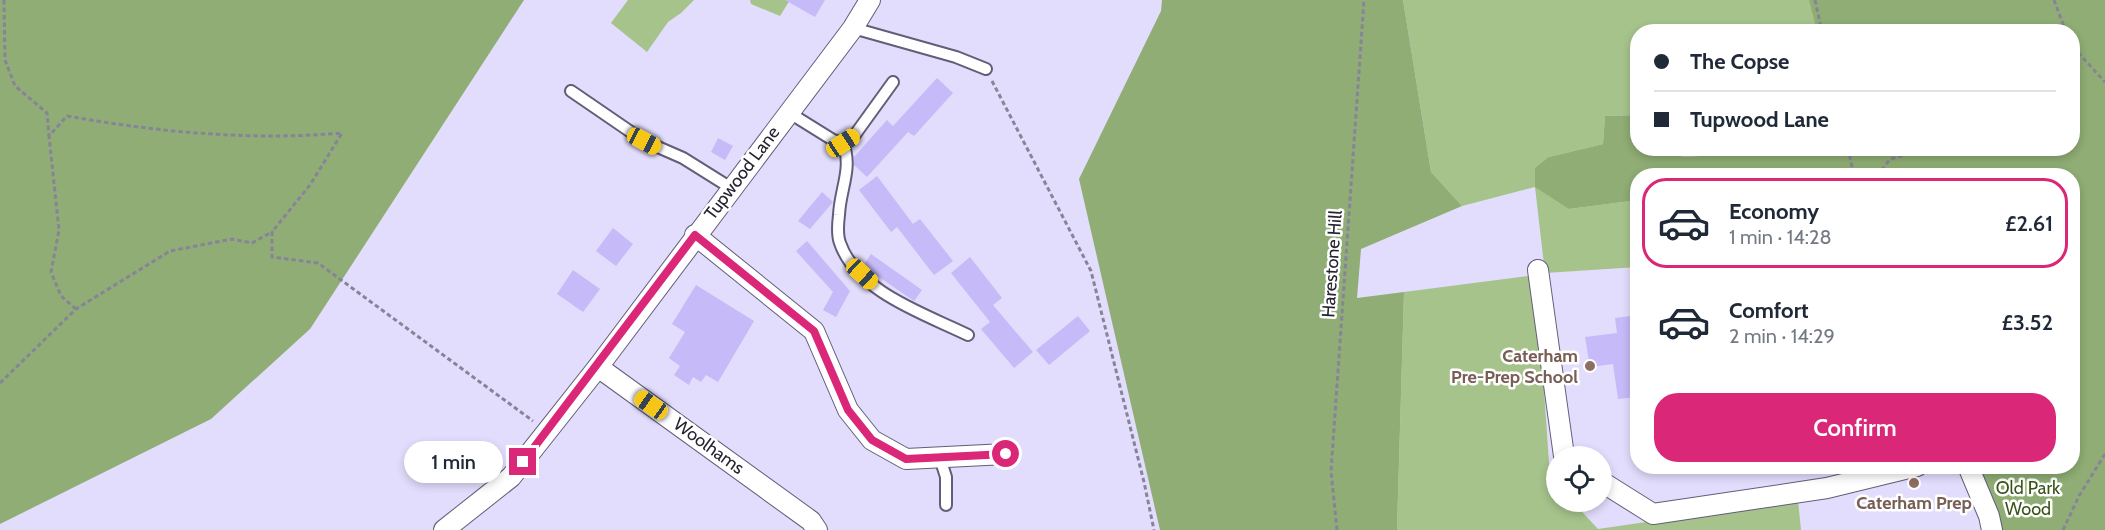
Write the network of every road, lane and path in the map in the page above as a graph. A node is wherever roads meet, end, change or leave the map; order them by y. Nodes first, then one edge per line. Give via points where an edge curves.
1 (4, 0) edge
2 (870, 0) edge
3 (1364, 0) edge
4 (1815, 0) edge
5 (2054, 0) edge
6 (1820, 24) edge
7 (2063, 24) edge
8 (853, 28) junction
9 (2080, 55) edge
10 (986, 69) joint
11 (893, 82) dead end
12 (2105, 82) edge
13 (571, 91) dead end
14 (788, 112) junction
15 (50, 136) junction
16 (843, 143) junction
17 (1901, 156) edge
18 (1883, 168) edge
19 (731, 188) junction
20 (272, 232) junction
21 (695, 235) junction
22 (1538, 270) dead end
23 (76, 309) junction
24 (968, 335) dead end
25 (598, 367) junction
26 (0, 383) edge
27 (547, 431) junction
28 (1563, 446) edge
29 (1006, 454) dead end
30 (2105, 454) edge
31 (940, 458) junction
32 (1884, 474) edge
33 (1971, 474) edge
34 (1612, 488) edge
35 (946, 505) dead end
36 (444, 530) edge
37 (817, 530) edge
38 (1154, 530) edge
39 (1337, 530) edge
40 (1992, 530) edge
41 (2062, 530) edge

1 - 15 path via 5,60 15,86 47,113
2 - 8 street, Tupwood Lane
3 - 39 path, Harestone Hill via 1331,471
4 - 6 path
5 - 7 path
8 - 10 lane
8 - 14 street, Tupwood Lane
9 - 12 path
10 - 38 path via 1090,271
11 - 16 lane via 854,136
13 - 19 lane via 644,141 683,158
14 - 16 lane
14 - 19 street, Tupwood Lane
15 - 20 path via 67,116 132,128 285,138 342,133 310,185
15 - 23 path via 59,230 51,272 61,296
16 - 24 lane via 848,157 838,240 848,261 877,288
17 - 18 path via 1890,159
19 - 21 street, Tupwood Lane
20 - 23 path via 252,243 232,239 170,251
20 - 27 path via 272,257 318,263
21 - 25 street, Tupwood Lane
21 - 31 street via 814,331 848,410 872,440 906,459
22 - 28 street
23 - 26 path
25 - 27 street, Tupwood Lane
25 - 37 street, Woolhams via 811,521
27 - 36 street, Tupwood Lane via 511,477
29 - 31 street
30 - 41 path
31 - 35 lane via 946,477
32 - 34 street via 1827,488 1653,514
33 - 40 street

